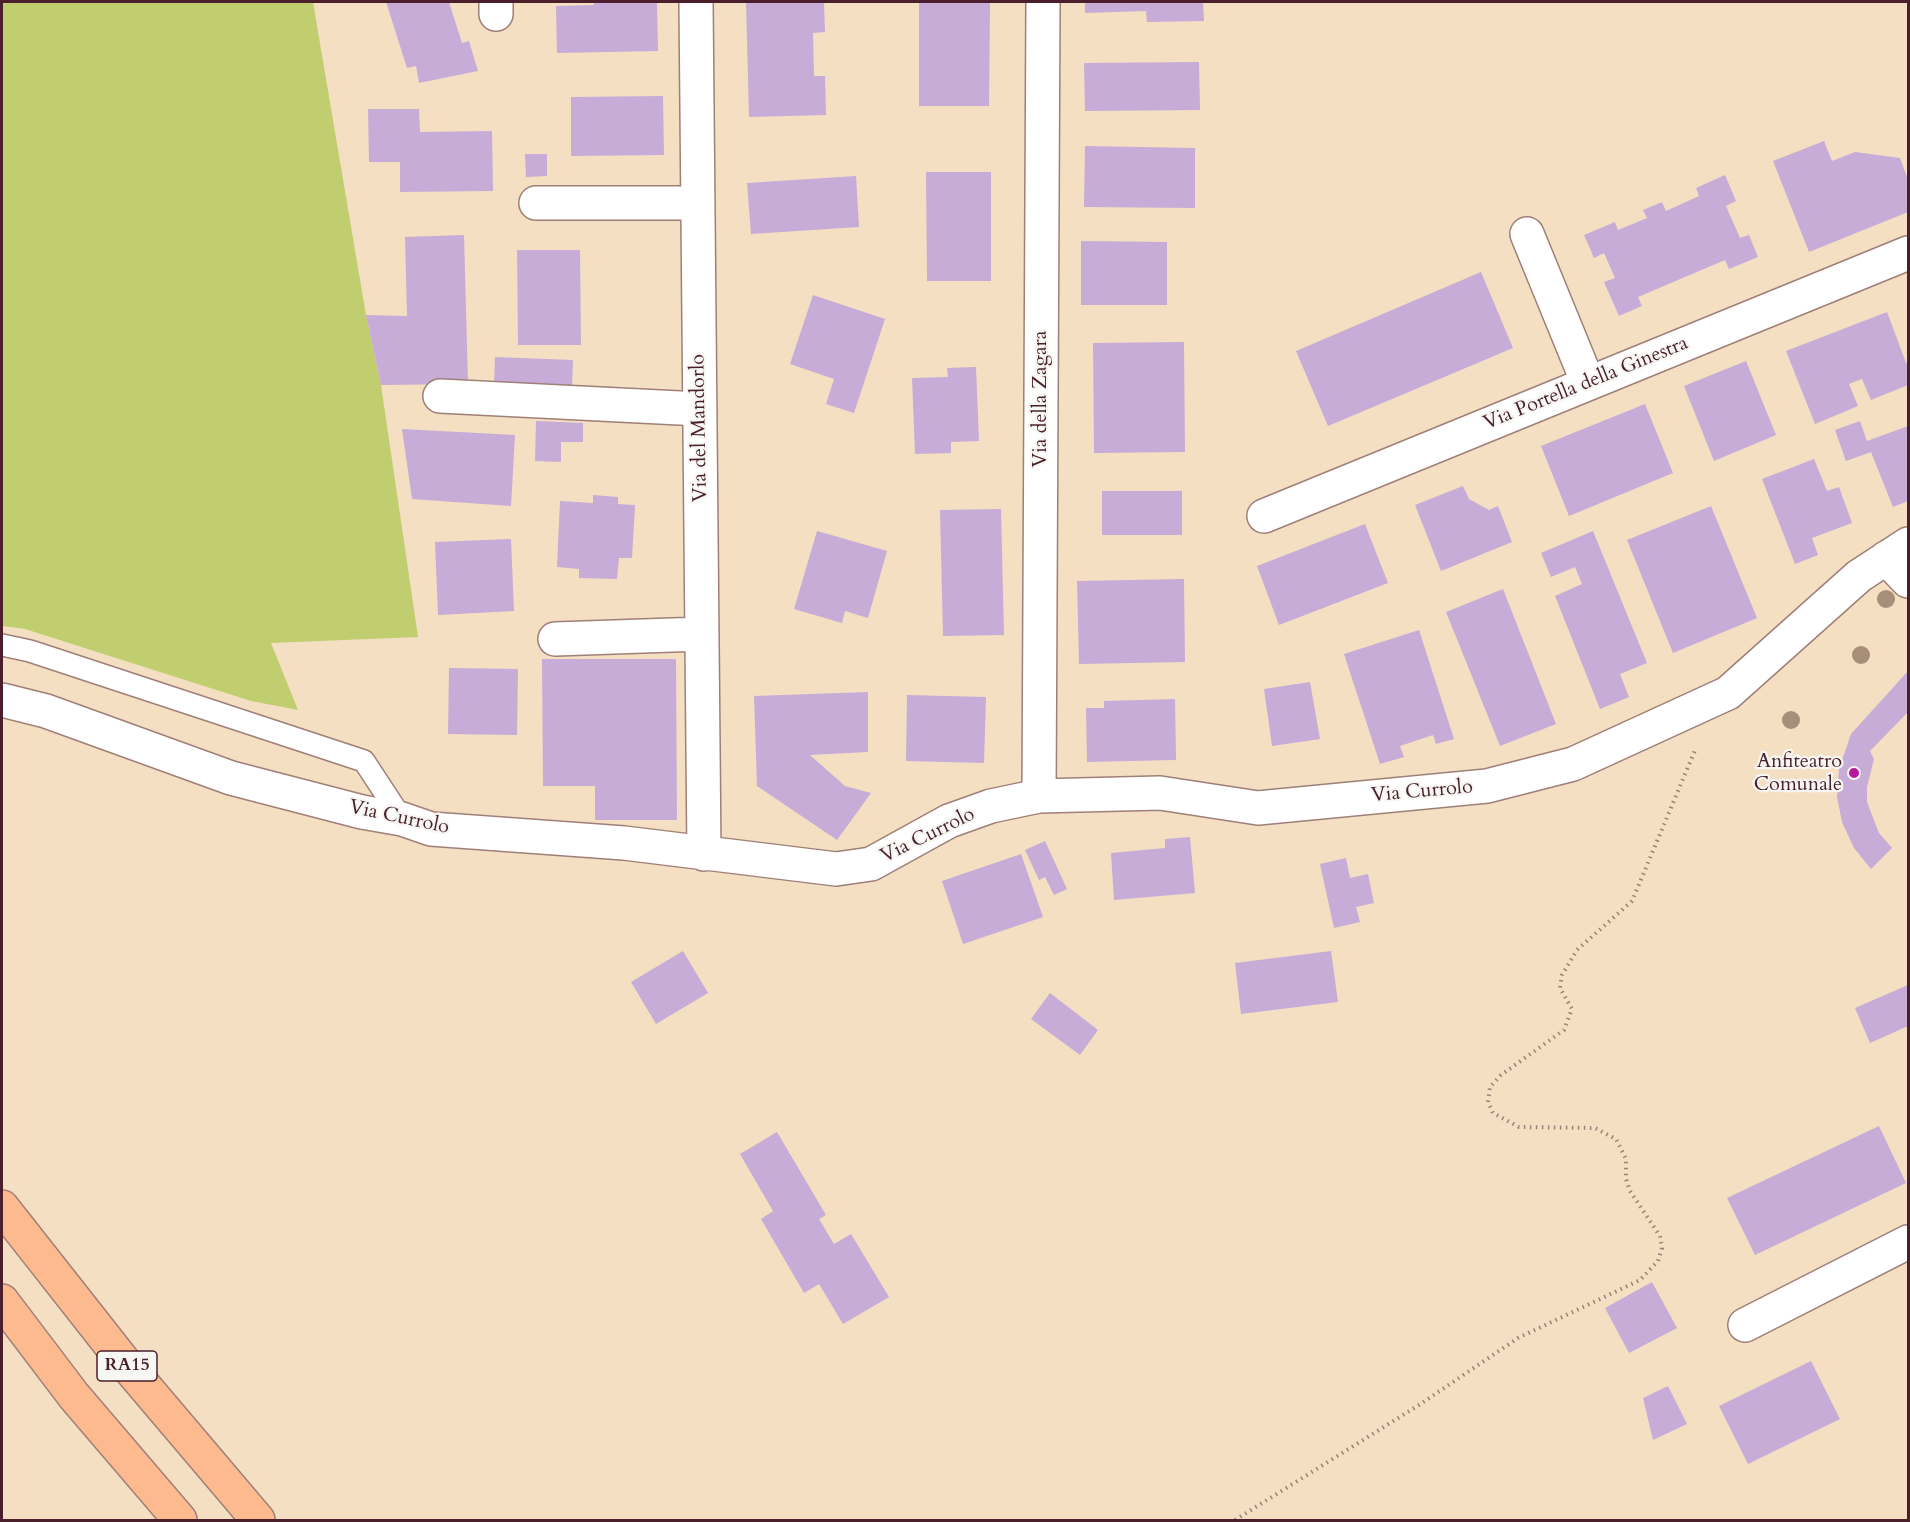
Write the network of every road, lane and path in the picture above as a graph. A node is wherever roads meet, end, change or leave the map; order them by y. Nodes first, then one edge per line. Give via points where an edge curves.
1 (696, 2) edge
2 (1043, 2) edge
3 (536, 203) dead end
4 (698, 203) junction
5 (1527, 234) dead end
6 (1908, 253) edge
7 (1588, 383) junction
8 (440, 396) dead end
9 (700, 409) junction
10 (1264, 516) dead end
11 (1901, 561) edge
12 (702, 634) junction
13 (555, 639) dead end
14 (2, 645) edge
15 (2, 700) edge
16 (1701, 739) dead end
17 (1039, 796) junction
18 (402, 819) junction
19 (704, 854) junction
20 (2, 1207) edge
21 (1908, 1242) edge
22 (2, 1301) edge
23 (1745, 1325) dead end
24 (180, 1521) edge
25 (258, 1521) edge
26 (1235, 1521) edge

1 - 4 street, Via del Mandorlo
2 - 17 street, Via della Zagara
3 - 4 street
4 - 9 street, Via del Mandorlo
5 - 7 street
6 - 7 street, Via Portella della Ginestra
7 - 10 street, Via Portella della Ginestra
8 - 9 street
9 - 12 street, Via del Mandorlo
11 - 17 street, Via Currolo via 1859,576 1728,693 1573,764 1487,786 1258,808 1160,793
12 - 13 street
12 - 19 street, Via del Mandorlo
14 - 18 lane via 364,761
15 - 18 street, Via Currolo via 46,711 231,778
16 - 26 path via 1632,901 1577,950 1562,975 1560,988 1572,1009 1564,1030 1501,1075 1490,1087 1488,1102 1493,1113 1519,1127 1595,1128 1616,1139 1626,1159 1630,1191 1660,1236 1658,1261 1640,1280 1518,1338
17 - 19 street, Via Currolo via 991,806 949,821 871,864 836,869
18 - 19 street, Via Currolo via 431,829 590,839
20 - 25 highway, RA15 via 124,1362
21 - 23 street
22 - 24 highway, RA15 via 74,1395

